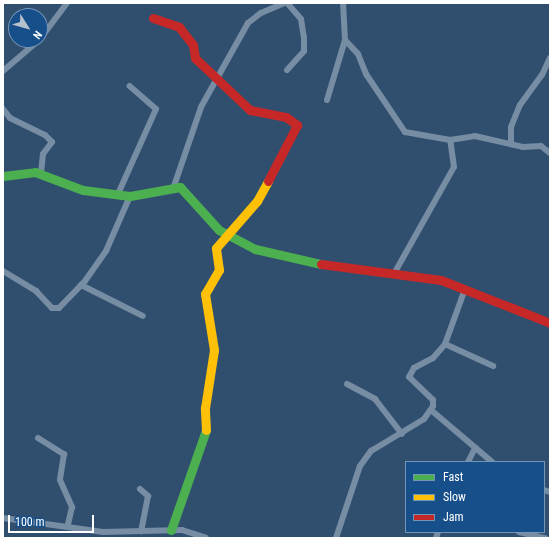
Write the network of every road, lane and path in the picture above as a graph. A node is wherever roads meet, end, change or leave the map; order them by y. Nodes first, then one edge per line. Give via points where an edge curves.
1 (67, 3) edge
2 (286, 3) edge
3 (343, 3) edge
4 (153, 18) dead end
5 (48, 29) edge
6 (345, 40) junction
7 (30, 48) edge
8 (550, 58) edge
9 (287, 70) dead end
10 (3, 71) edge
11 (217, 80) junction
12 (130, 86) dead end
13 (327, 100) dead end
14 (3, 110) edge
15 (450, 140) junction
16 (511, 144) junction
17 (550, 153) edge
18 (41, 174) junction
19 (3, 176) edge
20 (173, 189) junction
21 (118, 194) junction
22 (130, 196) junction
23 (229, 234) junction
24 (3, 270) edge
25 (396, 272) junction
26 (80, 285) junction
27 (464, 289) junction
28 (143, 316) dead end
29 (550, 323) edge
30 (445, 344) junction
31 (494, 366) dead end
32 (347, 384) dead end
33 (431, 410) junction
34 (402, 434) junction
35 (38, 438) dead end
36 (475, 448) junction
37 (468, 461) edge
38 (491, 461) edge
39 (140, 489) dead end
40 (3, 518) edge
41 (68, 525) junction
42 (171, 530) junction
43 (141, 531) junction
44 (523, 533) edge
45 (206, 538) edge
46 (336, 538) edge
47 (545, 538) edge

1 - 5 street
2 - 9 street via 301,19 304,38 304,51
2 - 11 street via 261,13 248,23
3 - 6 street
4 - 11 street via 179,27 193,45 195,58
6 - 13 street
6 - 15 street via 358,54 366,74 392,109 403,130
7 - 10 street
8 - 16 street via 542,75 520,105 511,127
11 - 20 street via 201,107
11 - 23 street via 241,98 250,110 286,117 297,125 257,201
12 - 21 street via 156,109
14 - 18 street via 10,118 46,135 52,142 43,154
15 - 16 street via 476,136
15 - 25 street via 454,167
16 - 17 street via 541,146
18 - 19 street
18 - 21 street via 83,190
20 - 22 street
20 - 23 street via 180,187 201,214
21 - 22 street
22 - 26 street via 106,251
23 - 25 street via 255,249 275,251 306,262
23 - 42 street via 216,248 219,270 205,294 214,350 205,408 206,434
24 - 26 street via 36,291 52,308 59,308
25 - 27 street
26 - 28 street
27 - 29 street
27 - 30 street
30 - 31 street
30 - 33 street via 433,358 414,368 409,377 433,400
32 - 34 street via 374,399
33 - 34 street
33 - 36 street
34 - 46 street via 371,451 360,466
35 - 41 street via 64,454 60,480 71,501
36 - 37 street
36 - 38 street
39 - 43 street via 148,496
40 - 41 street
41 - 43 street via 104,532
42 - 43 street
42 - 45 street
44 - 47 street

